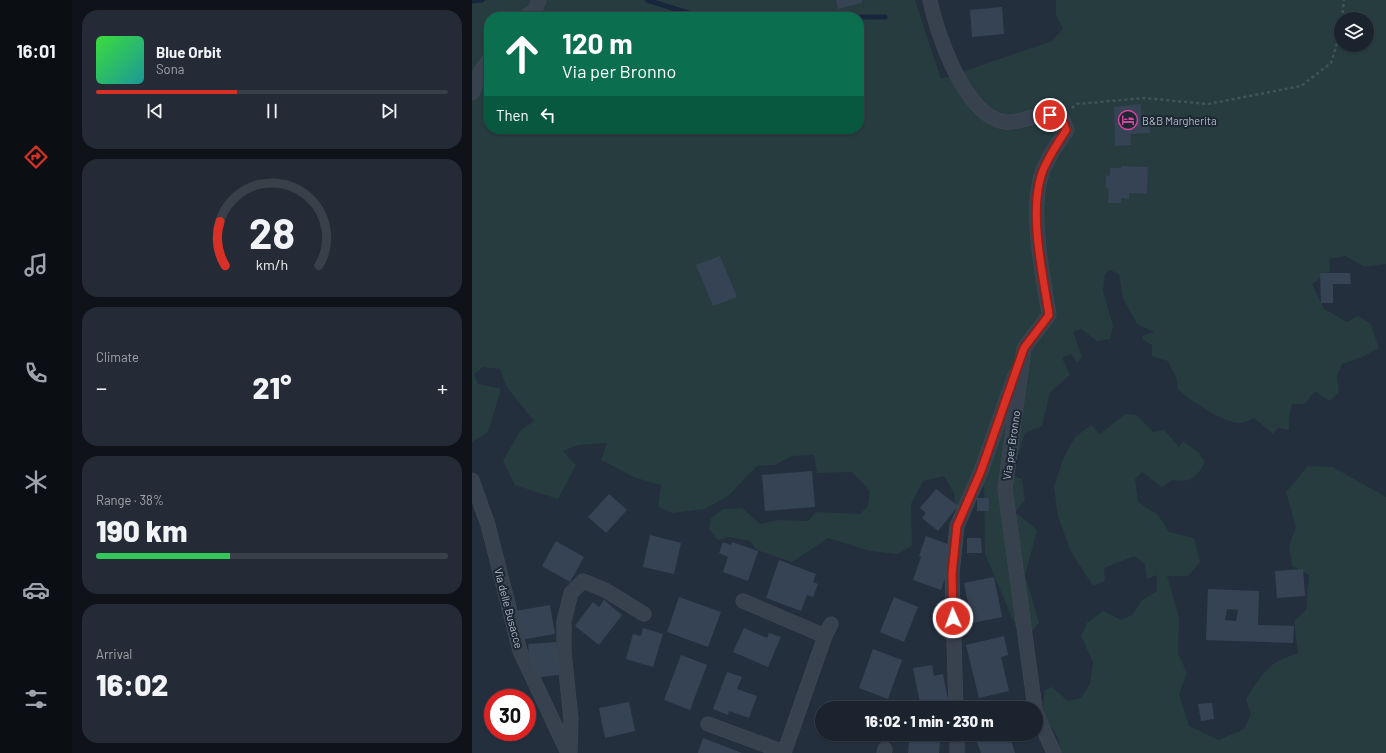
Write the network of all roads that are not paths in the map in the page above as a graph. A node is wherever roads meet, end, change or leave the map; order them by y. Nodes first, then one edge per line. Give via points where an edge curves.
1 (539, 0) edge
2 (930, 0) edge
3 (532, 12) edge
4 (484, 67) edge
5 (472, 93) edge
6 (1024, 348) junction
7 (472, 480) edge
8 (743, 601) dead end
9 (644, 614) dead end
10 (956, 701) edge
11 (1034, 701) edge
12 (708, 724) dead end
13 (1043, 729) edge
14 (957, 741) edge
15 (569, 753) edge
16 (784, 753) edge
17 (957, 753) edge
18 (1054, 753) edge

1 - 3 street
2 - 6 street, Via per Bronno via 944,49 978,108 997,120 1007,122 1050,115 1062,118 1066,130 1052,151 1041,176 1037,206 1038,244 1049,315
4 - 5 street
6 - 10 street via 981,471 957,526 952,574
6 - 11 street, Via per Bronno via 1004,489
7 - 15 street, Via delle Busacce via 488,525 520,651
8 - 16 street via 828,630
9 - 15 street via 605,590 584,581 571,593 564,621 564,652 571,719
12 - 16 street
13 - 18 street
14 - 17 street

